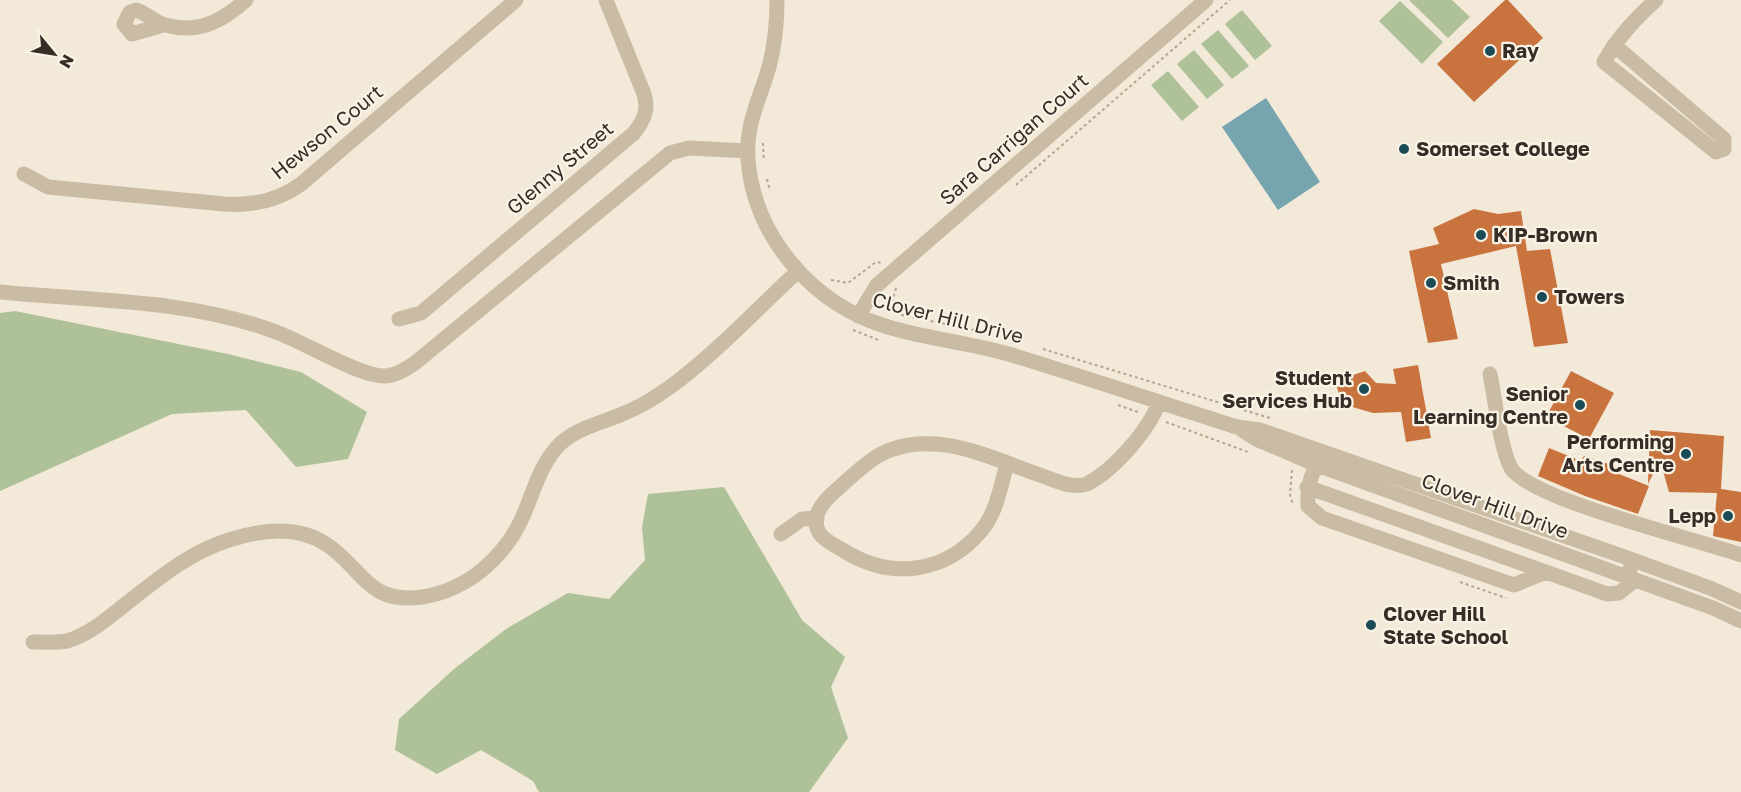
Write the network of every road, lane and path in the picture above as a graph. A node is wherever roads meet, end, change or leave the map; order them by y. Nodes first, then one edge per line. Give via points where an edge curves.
1 (246, 0) edge
2 (516, 0) edge
3 (606, 0) edge
4 (777, 0) edge
5 (1206, 0) edge
6 (1230, 0) edge
7 (1656, 0) edge
8 (163, 25) dead end
9 (1614, 45) junction
10 (763, 136) dead end
11 (748, 151) junction
12 (764, 167) dead end
13 (24, 174) dead end
14 (766, 176) dead end
15 (1010, 190) dead end
16 (771, 196) dead end
17 (886, 267) dead end
18 (798, 271) junction
19 (830, 279) dead end
20 (900, 284) dead end
21 (0, 292) edge
22 (858, 316) junction
23 (399, 319) dead end
24 (1006, 338) dead end
25 (1037, 347) dead end
26 (1490, 374) dead end
27 (1159, 402) junction
28 (1274, 419) dead end
29 (1237, 427) junction
30 (1332, 454) junction
31 (1007, 464) junction
32 (1317, 465) junction
33 (1307, 487) junction
34 (817, 518) junction
35 (781, 534) dead end
36 (1709, 546) junction
37 (1741, 555) edge
38 (1622, 556) junction
39 (1741, 561) edge
40 (1546, 572) junction
41 (1631, 578) junction
42 (1741, 602) edge
43 (1741, 621) edge
44 (33, 642) dead end

1 - 8 street via 197,30
2 - 13 street, Hewson Court via 301,184 278,198 254,204 224,204 48,187
3 - 23 street, Glenny Street via 647,104 642,123 421,314
4 - 11 street, Clover Hill Drive via 774,45 753,111
5 - 22 street, Sara Carrigan Court via 877,285
6 - 15 path
7 - 9 street
9 - 9 street via 1724,139 1724,149 1716,152 1604,62
10 - 12 path
11 - 18 street, Clover Hill Drive via 752,182 764,219
11 - 21 street via 690,148 670,153 415,363 385,376 365,372 277,332 238,319 181,308
14 - 16 path
17 - 19 path via 878,261 848,283
18 - 22 street, Clover Hill Drive via 831,301
18 - 44 street via 671,386 637,407 562,442 543,466 523,516 501,553 488,566 448,589 423,597 388,595 365,582 336,552 316,539 283,531 257,532 213,545 192,556 81,635 64,642
20 - 24 path via 892,302 902,315
22 - 27 street, Clover Hill Drive via 888,327 1008,354
25 - 28 path
26 - 36 street via 1507,455 1518,475 1540,488 1635,524
27 - 29 street, Clover Hill Drive
27 - 31 street via 1142,433 1087,484 1068,485
29 - 30 street, Clover Hill Drive via 1260,429
29 - 32 street, Clover Hill Drive
30 - 32 street
30 - 38 street, Clover Hill Drive
31 - 34 street via 942,444 920,442 898,447 879,455 838,489 822,504
31 - 34 street via 996,508 982,530 953,558 933,565 870,565 825,539
32 - 33 street
32 - 41 street, Clover Hill Drive
33 - 40 street
33 - 40 street via 1308,506 1322,518 1514,585
34 - 35 street via 802,519
36 - 37 street
36 - 39 street
38 - 41 street
38 - 42 street, Clover Hill Drive
40 - 41 street via 1606,594 1619,593
41 - 43 street, Clover Hill Drive

